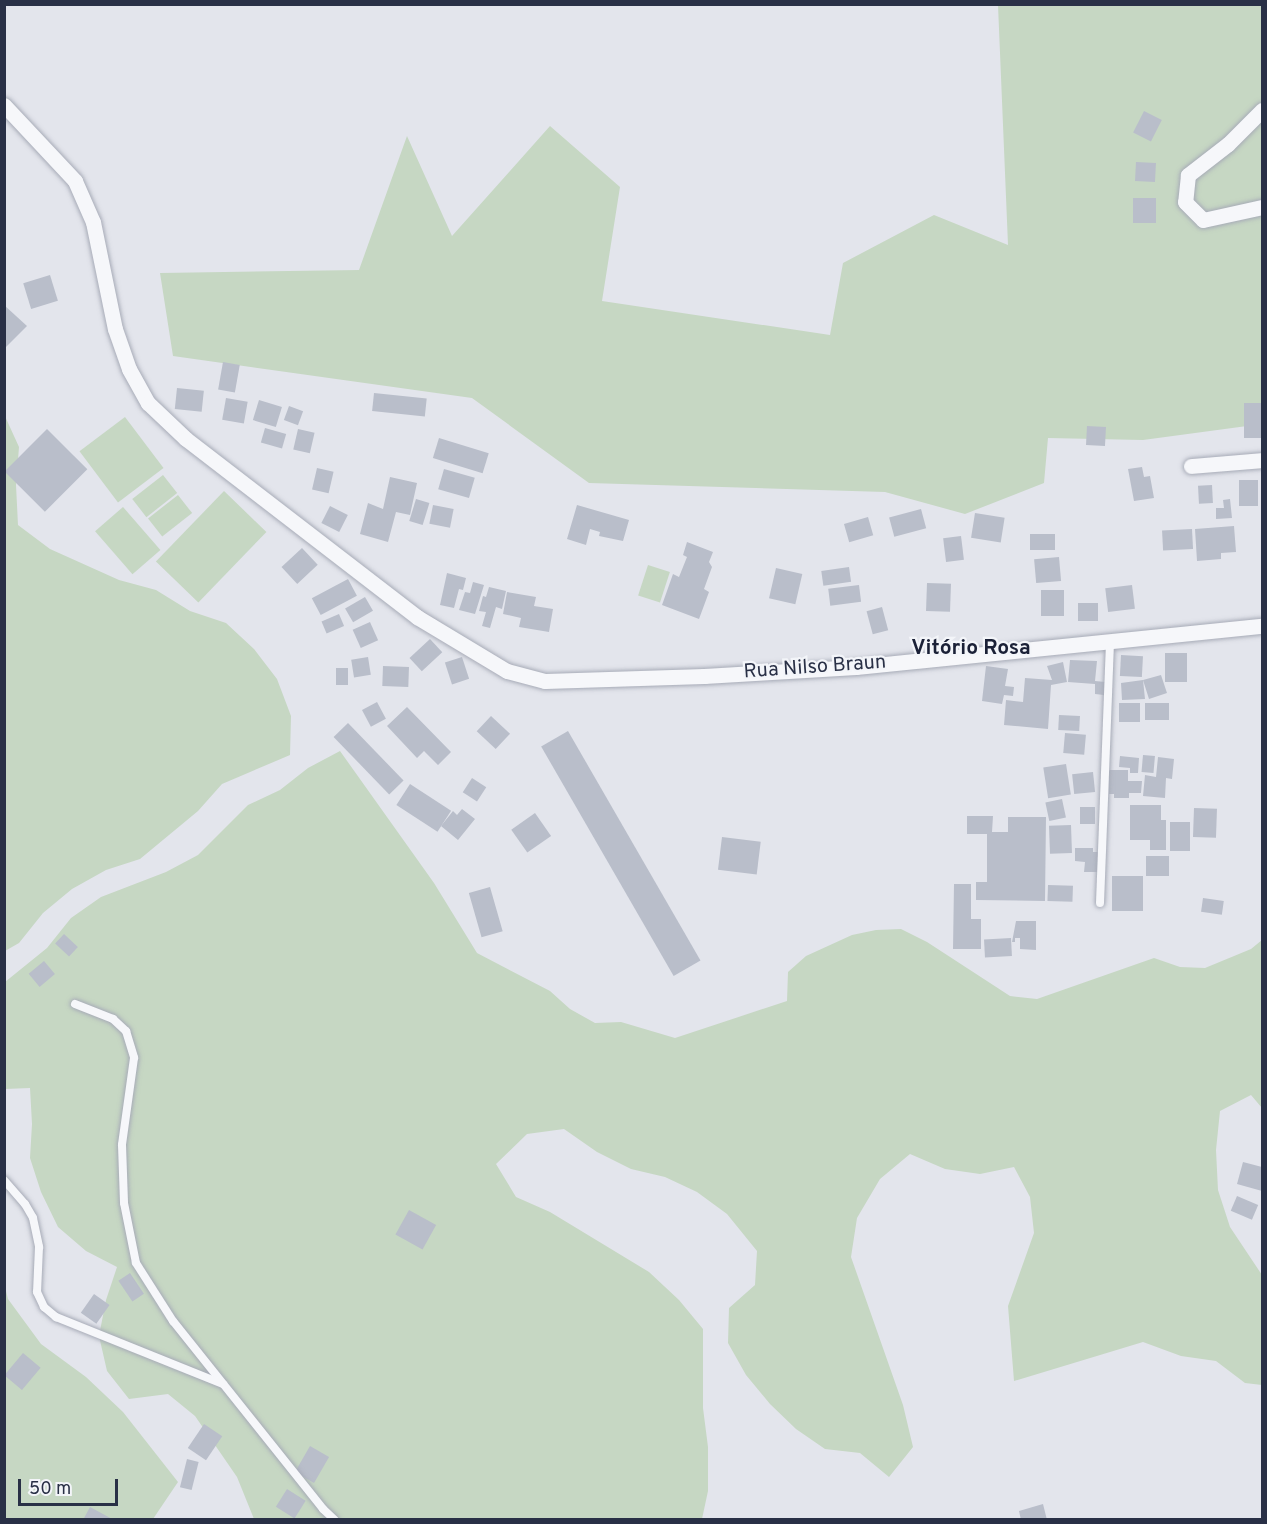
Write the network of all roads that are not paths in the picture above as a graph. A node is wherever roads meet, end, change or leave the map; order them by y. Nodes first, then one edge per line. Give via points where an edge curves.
1 (4, 105) edge
2 (1263, 110) edge
3 (1263, 207) edge
4 (1263, 460) edge
5 (1191, 466) dead end
6 (1263, 626) edge
7 (1110, 641) junction
8 (1100, 903) dead end
9 (75, 1004) dead end
10 (4, 1180) edge
11 (224, 1385) junction
12 (335, 1520) edge

1 - 7 street, Rua Nilso Braun via 75,181 93,222 115,329 129,369 148,403 186,439 417,617 507,671 545,681 856,667
2 - 3 street via 1188,175 1185,202 1203,220
4 - 5 street
6 - 7 street, Rua Nilso Braun
7 - 8 lane
9 - 11 lane via 113,1019 126,1031 134,1058 122,1145 124,1203 136,1263 173,1321
10 - 11 lane via 33,1218 39,1247 38,1292 44,1307 56,1317
11 - 12 lane

